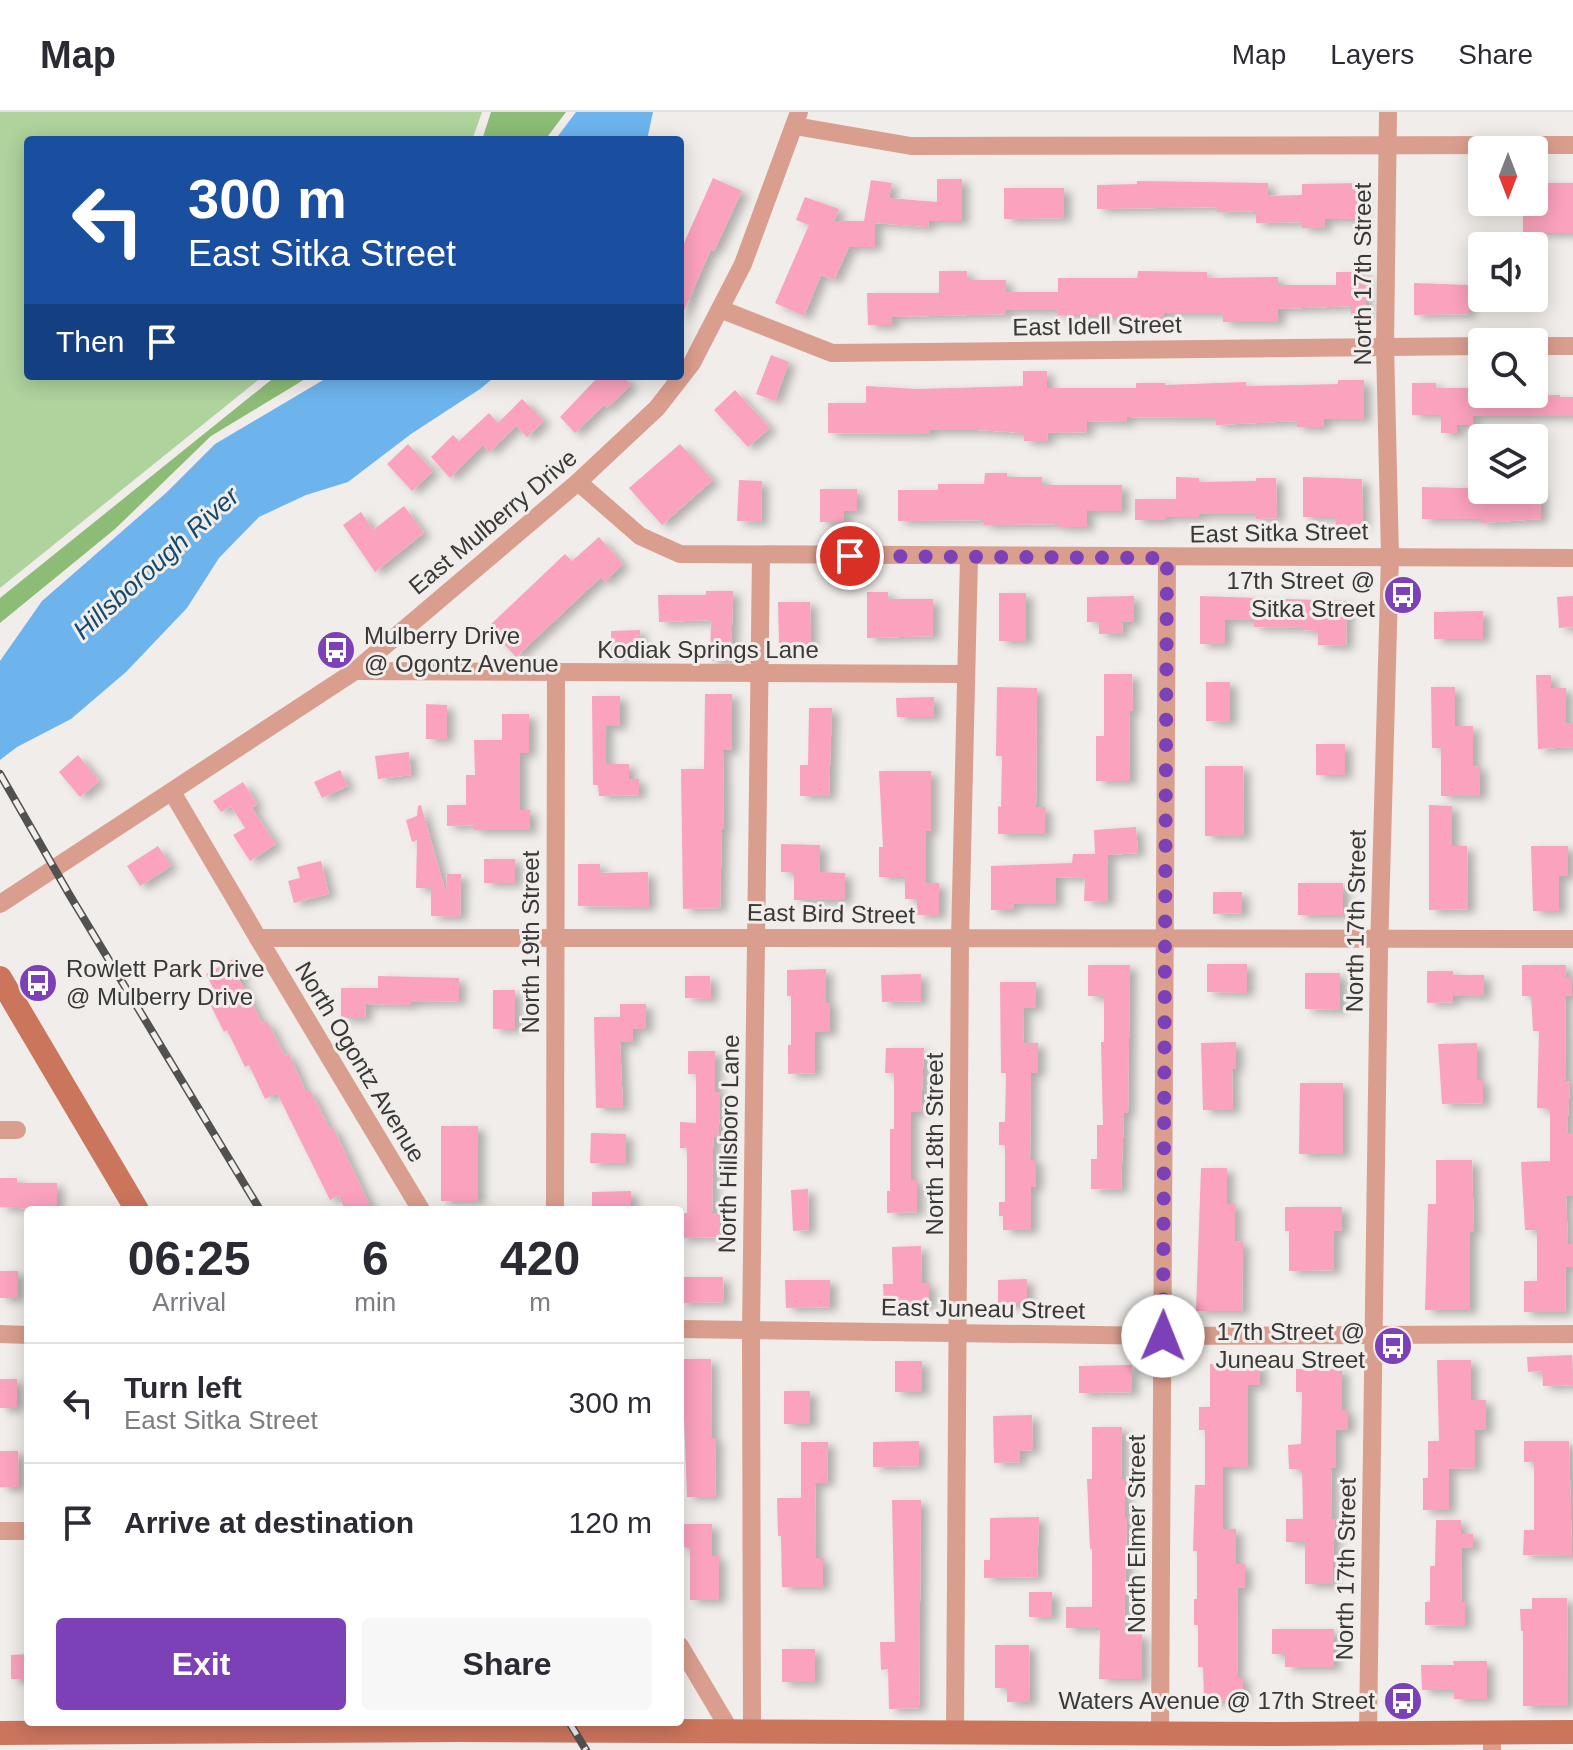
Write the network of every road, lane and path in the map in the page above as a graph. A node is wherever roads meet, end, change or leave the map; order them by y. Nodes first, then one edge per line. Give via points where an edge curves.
1 (1388, 112) edge
2 (797, 119) edge
3 (1388, 145) junction
4 (1573, 145) edge
5 (720, 309) junction
6 (1385, 346) junction
7 (1468, 346) edge
8 (1548, 346) edge
9 (1573, 346) edge
10 (684, 373) edge
11 (679, 380) edge
12 (578, 482) junction
13 (761, 556) junction
14 (1390, 556) junction
15 (969, 557) junction
16 (1167, 558) junction
17 (1573, 558) edge
18 (355, 671) junction
19 (556, 673) junction
20 (758, 674) junction
21 (965, 674) junction
22 (172, 792) junction
23 (0, 904) edge
24 (756, 936) junction
25 (554, 937) junction
26 (258, 938) junction
27 (960, 939) junction
28 (1380, 939) junction
29 (1573, 939) edge
30 (1166, 940) junction
31 (0, 978) edge
32 (135, 1206) edge
33 (419, 1206) edge
34 (555, 1206) edge
35 (684, 1329) edge
36 (751, 1330) junction
37 (958, 1333) junction
38 (0, 1334) edge
39 (1573, 1334) edge
40 (24, 1335) edge
41 (1372, 1335) junction
42 (1163, 1336) junction
43 (0, 1531) edge
44 (24, 1531) edge
45 (684, 1652) edge
46 (367, 1726) edge
47 (456, 1726) edge
48 (742, 1732) junction
49 (955, 1732) junction
50 (1368, 1732) junction
51 (1573, 1732) edge
52 (0, 1733) edge
53 (1160, 1733) junction
54 (323, 1741) edge
55 (882, 1741) edge
56 (1492, 1741) edge
57 (1077, 1742) edge
58 (1278, 1742) edge

1 - 3 street, North 17th Street
2 - 3 street via 911,146
2 - 5 street, East Mulberry Drive via 743,264
3 - 4 street
3 - 6 street, North 17th Street
5 - 6 street, East Idell Street via 832,353
5 - 10 street, East Mulberry Drive
6 - 7 street, East Idell Street
6 - 14 street, North 17th Street
8 - 9 street
11 - 12 street, East Mulberry Drive via 657,408
12 - 13 street, East Sitka Street via 640,536 680,554
12 - 18 street, East Mulberry Drive
13 - 15 street, East Sitka Street
13 - 20 street, North Hillsboro Lane
14 - 16 street, East Sitka Street
14 - 17 street, East Sitka Street
14 - 28 street, North 17th Street
15 - 16 street, East Sitka Street
15 - 21 street, North 18th Street
16 - 30 street, North Elmer Street
18 - 19 street, Kodiak Springs Lane
18 - 22 street, East Mulberry Drive
19 - 20 street, Kodiak Springs Lane
19 - 25 street, North 19th Street
20 - 21 street, Kodiak Springs Lane
20 - 24 street, North Hillsboro Lane
21 - 27 street, North 18th Street
22 - 23 street, East Mulberry Drive
22 - 26 street
24 - 25 street, East Bird Street
24 - 27 street, East Bird Street
24 - 36 street, North Hillsboro Lane
25 - 26 street, East Bird Street
25 - 34 street, North 19th Street
26 - 33 street, North Ogontz Avenue
27 - 30 street, East Bird Street
27 - 37 street, North 18th Street
28 - 29 street, East Bird Street
28 - 30 street, East Bird Street
28 - 41 street, North 17th Street
30 - 42 street, North Elmer Street
31 - 32 street
35 - 36 street, East Juneau Street
36 - 37 street, East Juneau Street
36 - 48 street, North Hillsboro Lane
37 - 42 street, East Juneau Street
37 - 49 street, North 18th Street
38 - 40 street
39 - 41 street, East Juneau Street
41 - 42 street, East Juneau Street
41 - 50 street, North 17th Street
42 - 53 street, North Elmer Street
43 - 44 street
45 - 48 street
46 - 47 street
46 - 54 street
47 - 48 street
48 - 55 street
49 - 55 street
49 - 57 street
50 - 56 street
50 - 58 street
51 - 56 street
52 - 54 street
53 - 57 street
53 - 58 street

